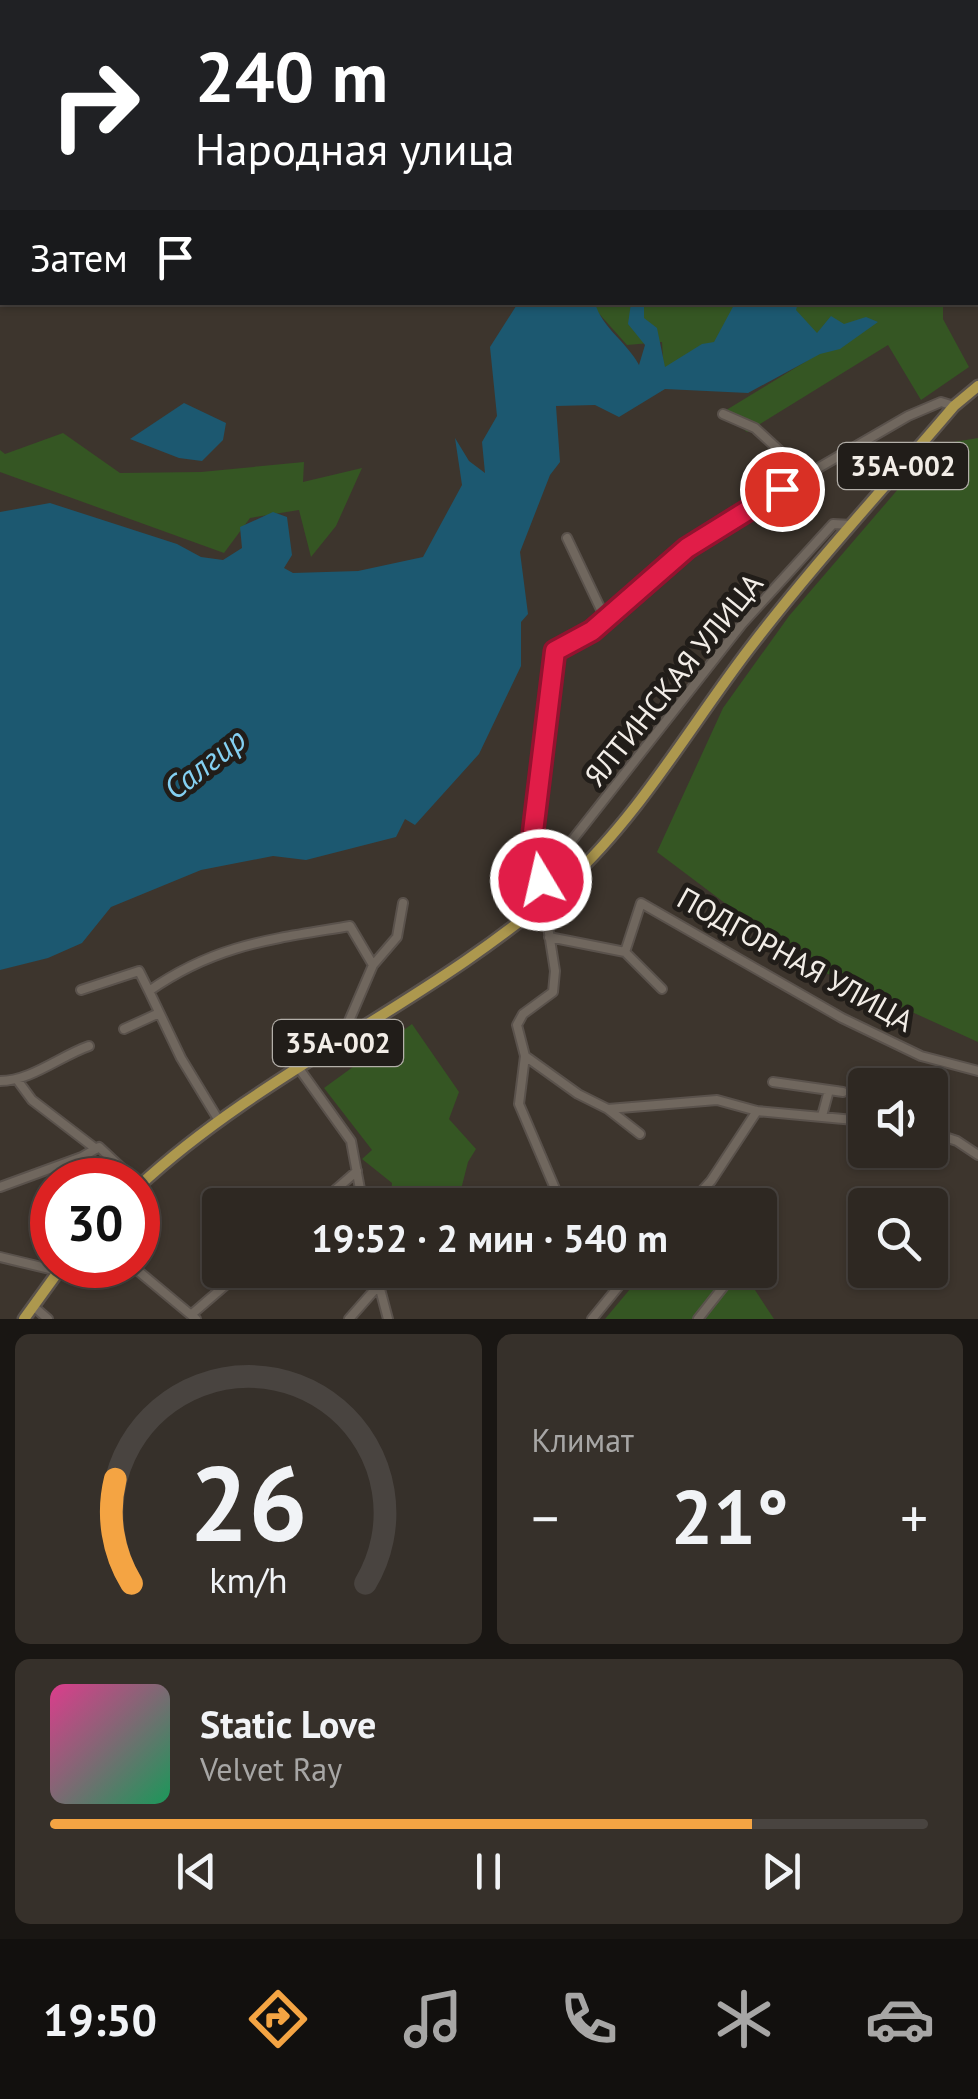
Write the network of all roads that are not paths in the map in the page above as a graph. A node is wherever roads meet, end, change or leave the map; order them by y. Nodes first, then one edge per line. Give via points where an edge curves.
1 (978, 386) edge
2 (954, 406) junction
3 (724, 414) dead end
4 (806, 475) junction
5 (852, 526) junction
6 (566, 538) dead end
7 (605, 618) junction
8 (541, 880) junction
9 (541, 902) junction
10 (403, 903) dead end
11 (549, 937) junction
12 (625, 952) junction
13 (373, 965) junction
14 (662, 989) dead end
15 (81, 990) dead end
16 (149, 991) junction
17 (157, 1014) junction
18 (124, 1028) dead end
19 (352, 1034) junction
20 (90, 1046) dead end
21 (525, 1056) junction
22 (298, 1067) junction
23 (978, 1071) edge
24 (0, 1081) edge
25 (18, 1081) junction
26 (773, 1082) dead end
27 (829, 1090) junction
28 (843, 1092) dead end
29 (608, 1109) junction
30 (757, 1111) junction
31 (822, 1116) junction
32 (218, 1119) junction
33 (848, 1119) edge
34 (640, 1134) dead end
35 (948, 1137) edge
36 (96, 1148) junction
37 (978, 1155) edge
38 (114, 1158) edge
39 (160, 1168) edge
40 (356, 1171) junction
41 (0, 1187) edge
42 (337, 1188) edge
43 (360, 1188) edge
44 (555, 1188) edge
45 (705, 1188) edge
46 (0, 1257) edge
47 (30, 1262) edge
48 (46, 1288) edge
49 (159, 1288) edge
50 (224, 1288) edge
51 (376, 1288) edge
52 (379, 1288) edge
53 (617, 1288) edge
54 (722, 1288) edge
55 (33, 1306) junction
56 (194, 1317) edge
57 (24, 1319) edge
58 (48, 1319) edge
59 (349, 1319) edge
60 (388, 1319) edge
61 (592, 1319) edge
62 (698, 1319) edge

1 - 2 main road, 35А-002
2 - 4 street via 941,402 908,416
2 - 5 main road, 35А-002
3 - 4 street via 755,428
4 - 7 street via 687,548
5 - 8 street, ЯЛТИНСКАЯ УЛИЦА via 833,524 742,624
5 - 9 main road, 35А-002 via 752,644 607,839
6 - 7 street
7 - 8 street via 555,651 533,832
8 - 9 street
9 - 11 street
9 - 19 main road, 35А-002
10 - 13 street via 397,938
11 - 12 street
11 - 21 street via 554,992 519,1018
12 - 14 street
12 - 23 street, ПОДГОРНАЯ УЛИЦА via 642,902 842,1018 921,1056
13 - 16 street via 350,926 244,942
13 - 19 street via 349,1021
15 - 16 street via 139,970
16 - 17 street
17 - 18 street
17 - 32 street
19 - 22 main road, 35А-002
20 - 25 street
21 - 29 street
21 - 44 street via 520,1104
22 - 32 main road, 35А-002
22 - 40 street via 351,1141
24 - 25 street
25 - 36 street via 32,1100
26 - 27 street
27 - 28 street
27 - 31 street
29 - 30 street via 717,1100
29 - 34 street
30 - 31 street
30 - 45 street
31 - 33 street
32 - 39 main road, 35А-002
35 - 37 street
36 - 38 street
36 - 41 street
40 - 42 street
40 - 43 street
46 - 47 street
48 - 55 main road
49 - 56 street
50 - 56 street
51 - 59 street
52 - 60 street
53 - 61 street
54 - 62 street
55 - 57 main road
55 - 58 street

